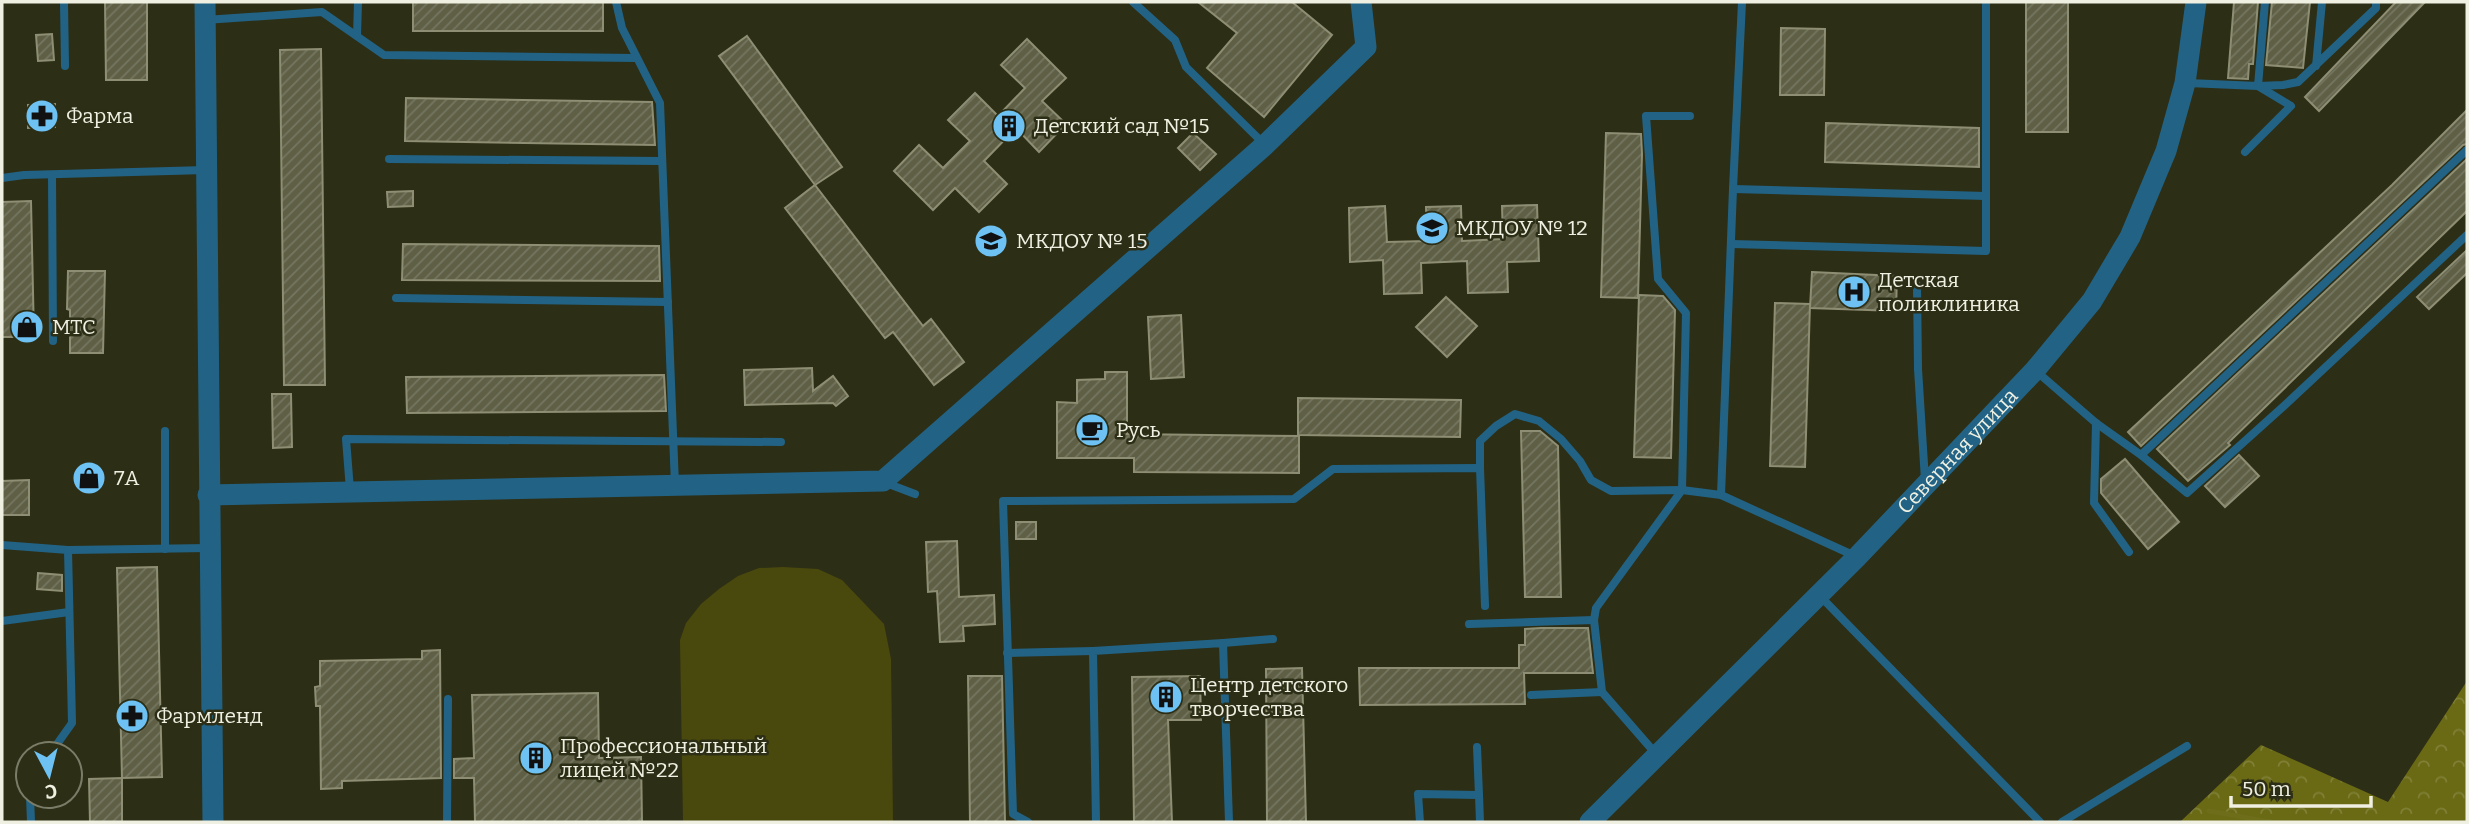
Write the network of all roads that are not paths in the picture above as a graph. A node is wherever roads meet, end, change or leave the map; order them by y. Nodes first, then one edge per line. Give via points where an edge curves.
1 (64, 2) edge
2 (358, 2) edge
3 (616, 2) edge
4 (1133, 2) edge
5 (1361, 2) edge
6 (1742, 2) edge
7 (1986, 2) edge
8 (2196, 2) edge
9 (2265, 2) edge
10 (2322, 2) edge
11 (2378, 4) edge
12 (205, 11) edge
13 (357, 36) junction
14 (636, 58) junction
15 (65, 66) dead end
16 (2315, 66) junction
17 (2185, 83) junction
18 (2258, 86) junction
19 (1690, 116) dead end
20 (1265, 145) junction
21 (2467, 150) edge
22 (2245, 152) dead end
23 (388, 159) dead end
24 (662, 161) junction
25 (206, 170) junction
26 (52, 175) junction
27 (2, 178) edge
28 (1733, 189) junction
29 (1986, 197) junction
30 (2467, 235) edge
31 (1731, 244) junction
32 (1917, 285) dead end
33 (396, 298) dead end
34 (668, 302) junction
35 (53, 341) dead end
36 (2035, 370) junction
37 (2096, 423) junction
38 (165, 431) dead end
39 (673, 440) junction
40 (781, 442) dead end
41 (2141, 455) junction
42 (1480, 468) junction
43 (883, 481) junction
44 (675, 485) junction
45 (1925, 486) junction
46 (1682, 490) junction
47 (350, 492) junction
48 (915, 494) dead end
49 (208, 495) junction
50 (1721, 495) junction
51 (2, 545) edge
52 (209, 548) junction
53 (165, 549) junction
54 (68, 550) junction
55 (2129, 552) dead end
56 (1857, 557) junction
57 (1820, 596) junction
58 (1485, 606) dead end
59 (69, 612) junction
60 (1594, 620) junction
61 (2, 621) edge
62 (1469, 624) dead end
63 (1273, 639) dead end
64 (1223, 643) junction
65 (1093, 651) junction
66 (1007, 653) junction
67 (1601, 691) junction
68 (1531, 695) dead end
69 (449, 699) dead end
70 (60, 740) edge
71 (2187, 746) dead end
72 (1477, 747) dead end
73 (1658, 756) junction
74 (1479, 795) junction
75 (213, 822) edge
76 (447, 822) edge
77 (1028, 822) edge
78 (1096, 822) edge
79 (1229, 822) edge
80 (1420, 822) edge
81 (1480, 822) edge
82 (1590, 822) edge
83 (2040, 822) edge
84 (2062, 822) edge

1 - 15 lane
2 - 13 lane
3 - 14 lane
4 - 20 lane via 1175,40 1185,67
5 - 20 street via 1366,47
6 - 28 lane
7 - 29 lane
8 - 17 street, Северная улица
9 - 18 lane
10 - 16 lane
11 - 16 lane
12 - 13 lane via 321,12
12 - 25 street
13 - 14 lane via 384,55
14 - 24 lane via 660,103
16 - 18 lane via 2298,82
17 - 18 lane
17 - 36 street, Северная улица via 2166,151 2130,237 2092,301
18 - 22 lane via 2291,106
19 - 46 lane via 1646,116 1658,279 1686,313
20 - 43 street
21 - 41 lane
23 - 24 lane
24 - 34 lane
25 - 26 lane
25 - 49 street
26 - 27 lane
26 - 35 lane
28 - 29 lane
28 - 31 lane
29 - 31 lane via 1986,251
30 - 41 lane via 2188,493
31 - 50 lane
32 - 45 lane
33 - 34 lane
34 - 39 lane
36 - 37 lane
36 - 45 street, Северная улица
37 - 41 lane
37 - 55 lane via 2094,503
38 - 53 lane
39 - 40 lane
39 - 44 lane
39 - 47 lane via 346,439
42 - 46 lane via 1480,441 1515,414 1539,421 1561,439 1597,485 1611,491
42 - 58 lane
42 - 66 lane via 1333,469 1294,499 1003,502
43 - 44 street
43 - 48 lane
44 - 47 street
45 - 56 street, Северная улица
46 - 50 lane
46 - 60 lane via 1596,608
47 - 49 street
49 - 52 street
50 - 56 lane
51 - 54 lane
52 - 53 lane
52 - 75 street
53 - 54 lane
54 - 59 lane
56 - 57 street, Северная улица
57 - 73 street, Северная улица
57 - 83 lane
59 - 61 lane
59 - 70 lane via 72,723
60 - 62 lane
60 - 67 lane
63 - 64 lane
64 - 65 lane
64 - 79 lane
65 - 66 lane
65 - 78 lane
66 - 77 lane via 1013,814
67 - 68 lane
67 - 73 lane
69 - 76 lane
71 - 84 lane
72 - 74 lane
73 - 82 street, Северная улица
74 - 80 lane via 1418,794
74 - 81 lane

